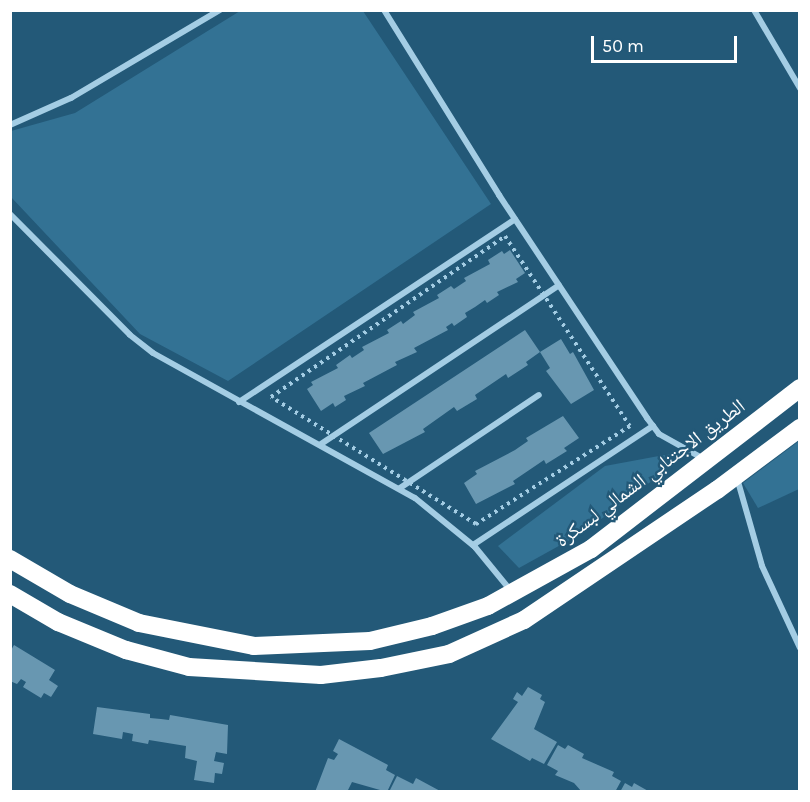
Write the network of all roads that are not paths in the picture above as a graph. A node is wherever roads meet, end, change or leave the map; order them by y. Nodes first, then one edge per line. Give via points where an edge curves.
1 (220, 10) edge
2 (384, 10) edge
3 (754, 10) edge
4 (800, 88) edge
5 (10, 125) edge
6 (10, 214) edge
7 (515, 219) junction
8 (559, 285) junction
9 (800, 388) edge
10 (538, 395) dead end
11 (239, 402) junction
12 (653, 426) junction
13 (800, 428) edge
14 (321, 444) junction
15 (707, 460) junction
16 (736, 475) junction
17 (400, 488) junction
18 (473, 545) junction
19 (10, 559) edge
20 (10, 594) edge
21 (513, 594) junction
22 (800, 648) edge

1 - 5 street via 71,98
2 - 7 street
3 - 4 street
6 - 11 street via 130,335 161,358
7 - 8 street
7 - 11 street
8 - 12 street
8 - 14 street
9 - 15 highway, الطريق الاجتنابي الشمالي لبسكرة
10 - 17 street
11 - 14 street
12 - 15 street via 672,443
12 - 18 street
13 - 16 highway
14 - 17 street
15 - 21 highway, الطريق الاجتنابي الشمالي لبسكرة via 591,549
16 - 20 highway via 525,620 449,654 381,668 321,675 189,667 126,650 58,622
16 - 22 street via 762,566
17 - 18 street
18 - 21 street
19 - 21 highway, الطريق الاجتنابي الشمالي لبسكرة via 70,594 139,623 254,646 370,641 432,626

